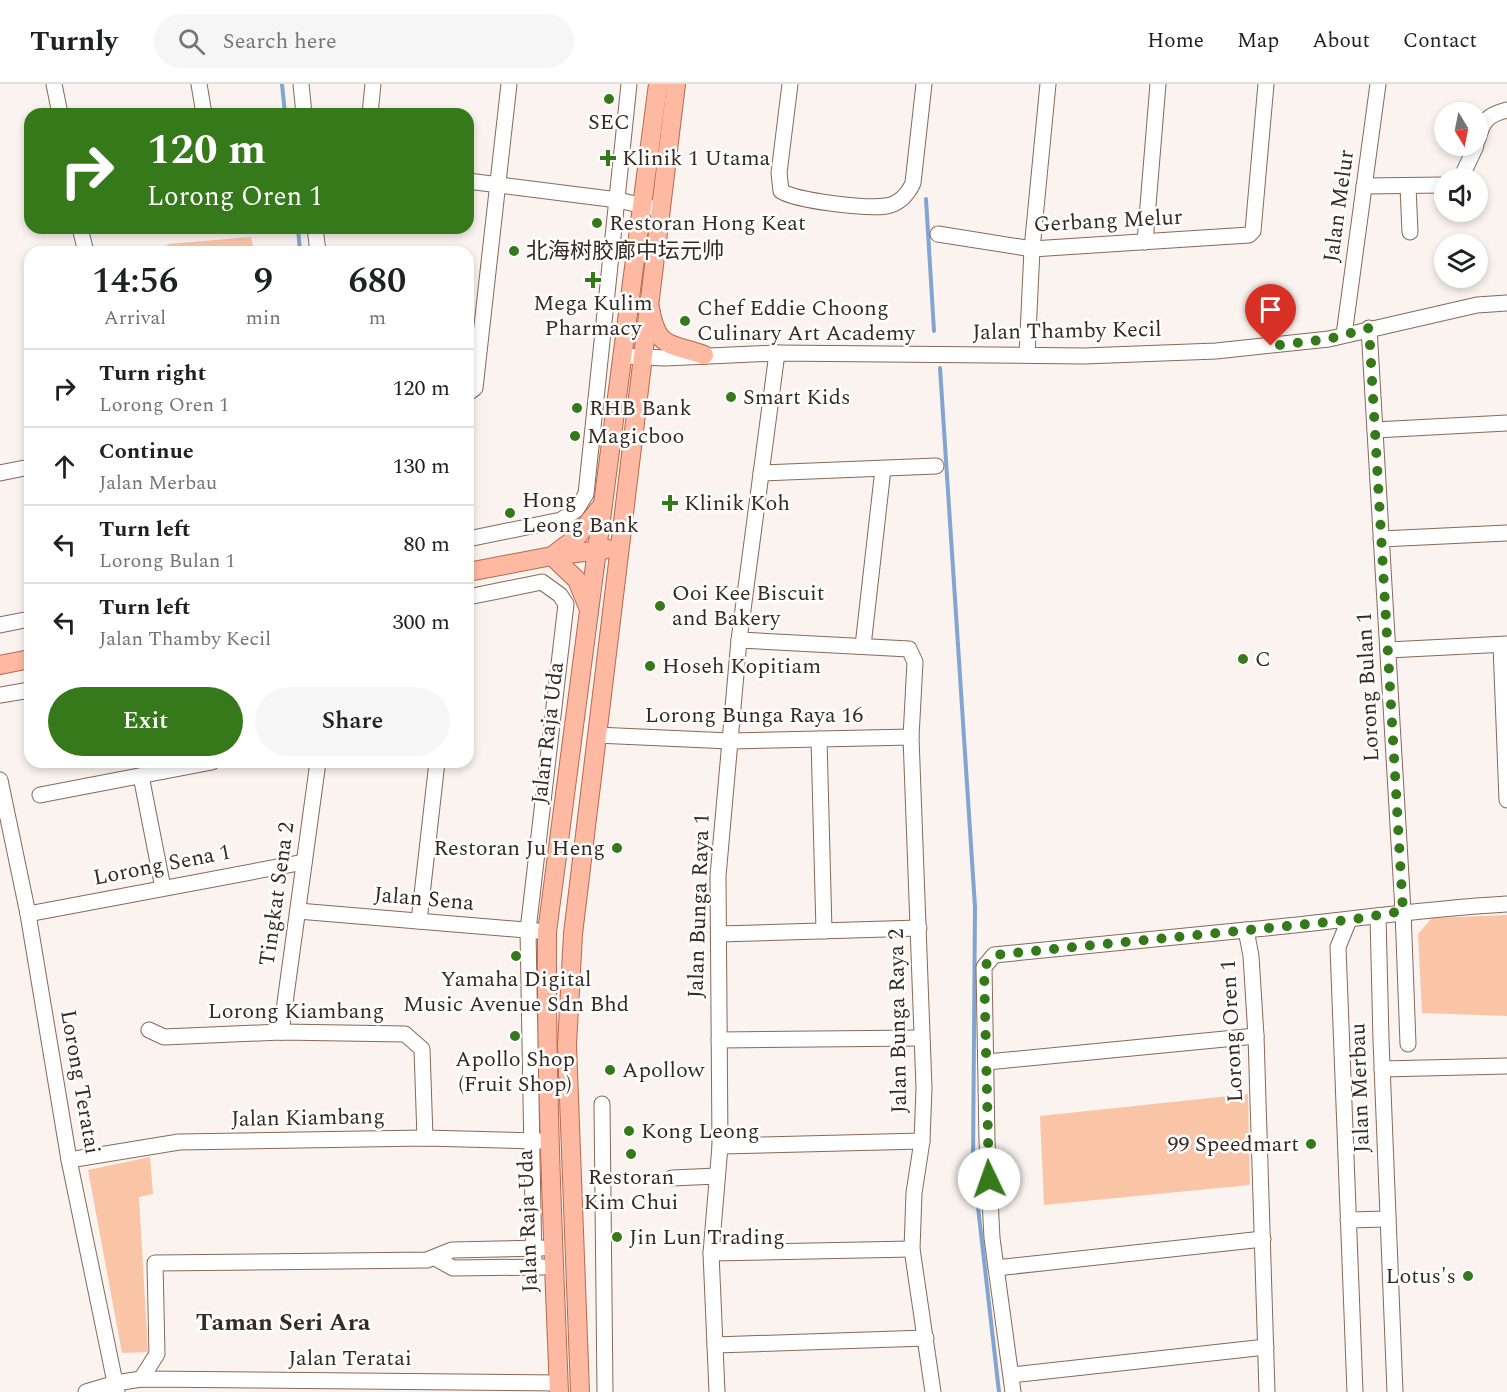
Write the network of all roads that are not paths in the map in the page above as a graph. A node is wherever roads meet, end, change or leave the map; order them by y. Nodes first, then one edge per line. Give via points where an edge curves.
1 (54, 84) edge
2 (200, 84) edge
3 (301, 84) edge
4 (373, 84) edge
5 (509, 84) edge
6 (628, 84) edge
7 (658, 84) edge
8 (676, 84) edge
9 (790, 84) edge
10 (924, 84) edge
11 (1048, 84) edge
12 (1158, 84) edge
13 (1266, 84) edge
14 (1378, 84) edge
15 (59, 108) edge
16 (203, 108) edge
17 (303, 108) edge
18 (371, 108) edge
19 (1507, 110) edge
20 (1488, 117) edge
21 (474, 181) edge
22 (499, 184) junction
23 (1365, 186) junction
24 (1434, 186) edge
25 (1408, 187) junction
26 (618, 200) junction
27 (652, 209) junction
28 (1410, 232) dead end
29 (938, 234) dead end
30 (1145, 242) junction
31 (1032, 249) junction
32 (648, 301) junction
33 (1507, 303) edge
34 (1369, 328) junction
35 (1344, 335) junction
36 (777, 353) junction
37 (704, 355) junction
38 (1028, 355) junction
39 (632, 357) junction
40 (474, 389) edge
41 (1507, 423) edge
42 (1375, 430) junction
43 (936, 466) dead end
44 (24, 467) edge
45 (883, 470) junction
46 (0, 472) edge
47 (761, 473) junction
48 (604, 502) junction
49 (1507, 533) edge
50 (474, 538) edge
51 (1382, 539) junction
52 (597, 549) junction
53 (619, 550) junction
54 (552, 556) junction
55 (474, 571) edge
56 (474, 596) edge
57 (588, 609) junction
58 (24, 620) edge
59 (0, 625) edge
60 (739, 640) junction
61 (1504, 645) edge
62 (863, 646) junction
63 (1388, 650) junction
64 (24, 660) edge
65 (0, 665) edge
66 (24, 691) edge
67 (0, 695) edge
68 (596, 735) junction
69 (911, 737) junction
70 (819, 740) junction
71 (730, 741) junction
72 (182, 768) edge
73 (317, 768) edge
74 (436, 768) edge
75 (141, 776) junction
76 (0, 780) edge
77 (40, 795) dead end
78 (1507, 800) edge
79 (3, 813) edge
80 (304, 862) junction
81 (163, 888) junction
82 (1507, 904) edge
83 (298, 911) junction
84 (1403, 911) junction
85 (28, 914) junction
86 (1378, 915) junction
87 (1349, 920) junction
88 (419, 921) junction
89 (919, 928) junction
90 (528, 930) junction
91 (1246, 930) junction
92 (824, 931) junction
93 (547, 932) junction
94 (719, 934) junction
95 (149, 1030) dead end
96 (281, 1032) junction
97 (1256, 1036) junction
98 (921, 1038) junction
99 (546, 1039) junction
100 (568, 1039) junction
101 (719, 1040) junction
102 (1408, 1044) dead end
103 (987, 1062) junction
104 (1507, 1066) edge
105 (1382, 1069) junction
106 (602, 1104) dead end
107 (425, 1138) junction
108 (530, 1140) junction
109 (549, 1141) junction
110 (922, 1141) junction
111 (720, 1146) junction
112 (69, 1160) junction
113 (717, 1176) junction
114 (672, 1178) dead end
115 (1388, 1219) junction
116 (1348, 1220) junction
117 (1263, 1239) junction
118 (552, 1247) junction
119 (533, 1248) junction
120 (912, 1249) junction
121 (711, 1253) junction
122 (435, 1258) junction
123 (534, 1267) junction
124 (553, 1267) junction
125 (996, 1268) junction
126 (926, 1338) junction
127 (715, 1345) junction
128 (1266, 1347) junction
129 (1012, 1375) junction
130 (141, 1379) junction
131 (240, 1386) edge
132 (116, 1387) edge
133 (559, 1388) edge
134 (86, 1392) edge
135 (580, 1392) edge
136 (605, 1392) edge
137 (717, 1392) edge
138 (933, 1392) edge
139 (1013, 1392) edge
140 (1267, 1392) edge
141 (1355, 1392) edge
142 (1395, 1392) edge

1 - 15 street
2 - 16 street
3 - 17 street
4 - 18 street
5 - 22 street
6 - 26 street
7 - 27 main road, Jalan Raja Uda
8 - 27 main road, Jalan Raja Uda
9 - 10 street via 779,173 781,191 800,199 875,206 894,203 909,192 913,183
11 - 31 street
12 - 30 street
13 - 30 street, Gerbang Melur via 1253,231 1244,237
14 - 23 street, Jalan Melur
19 - 20 street
21 - 22 street
22 - 26 street
22 - 40 street
23 - 25 street
23 - 35 street, Jalan Melur
24 - 25 street
25 - 28 street
26 - 27 street
26 - 50 street via 586,494 576,510 561,520
27 - 32 main road, Jalan Raja Uda
27 - 39 main road, Jalan Raja Uda
29 - 31 street, Gerbang Melur
30 - 31 street, Gerbang Melur
31 - 38 street
32 - 37 main road via 652,321 668,346
32 - 39 main road, Jalan Raja Uda
33 - 34 street, Jalan Thamby Kecil via 1477,305
34 - 35 street, Jalan Thamby Kecil
34 - 42 street, Lorong Bulan 1
35 - 38 street, Jalan Thamby Kecil via 1216,351
36 - 37 street, Jalan Thamby Kecil
36 - 38 street, Jalan Thamby Kecil
36 - 47 street, Jalan Bunga Raya 1
37 - 39 street, Jalan Thamby Kecil
39 - 48 main road, Jalan Raja Uda
39 - 53 main road, Jalan Raja Uda
41 - 42 street
42 - 51 street, Lorong Bulan 1
43 - 45 street
44 - 46 street
45 - 47 street
45 - 62 street
47 - 60 street, Jalan Bunga Raya 1
48 - 52 main road, Jalan Raja Uda
48 - 54 main road via 576,538
49 - 51 street
51 - 63 street, Lorong Bulan 1
52 - 53 main road
52 - 54 main road
52 - 57 main road, Jalan Raja Uda
53 - 68 main road, Jalan Raja Uda
54 - 55 main road
54 - 57 main road via 577,580
56 - 90 street, Jalan Raja Uda via 542,582 566,604
57 - 93 main road, Jalan Raja Uda
58 - 59 street
60 - 62 street
60 - 71 street, Jalan Bunga Raya 1
61 - 63 street
61 - 78 street
62 - 69 street, Jalan Bunga Raya 2 via 909,649 915,662
63 - 84 street, Lorong Bulan 1
64 - 65 main road
66 - 67 street
68 - 71 street, Lorong Bunga Raya 16
68 - 100 main road, Jalan Raja Uda via 573,934
69 - 70 street, Lorong Bunga Raya 16
69 - 89 street, Jalan Bunga Raya 2
70 - 71 street, Lorong Bunga Raya 16
70 - 92 street
71 - 94 street, Jalan Bunga Raya 1 via 718,876
72 - 75 street
73 - 80 street, Tingkat Sena 2
74 - 88 street
75 - 77 street
75 - 81 street
76 - 79 street, Lorong Teratai
79 - 85 street, Lorong Teratai
80 - 81 street, Lorong Sena 1
80 - 83 street, Tingkat Sena 2
81 - 85 street, Lorong Sena 1
82 - 84 street
83 - 88 street, Jalan Sena
83 - 96 street, Tingkat Sena 2
84 - 86 street
84 - 102 street, Lorong Bulan 1
85 - 112 street, Lorong Teratai
86 - 87 street
86 - 105 street, Jalan Merbau
87 - 91 street
87 - 116 street, Jalan Merbau via 1338,947
88 - 90 street, Jalan Sena
89 - 92 street
89 - 98 street, Jalan Bunga Raya 2
90 - 93 street, Jalan Sena
90 - 108 street, Jalan Raja Uda
91 - 97 street, Lorong Oren 1
91 - 103 street, Lorong Oren 1 via 994,955 984,967
92 - 94 street
93 - 99 main road, Jalan Raja Uda
94 - 101 street, Jalan Bunga Raya 1
95 - 96 street, Lorong Kiambang via 164,1037
96 - 107 street, Lorong Kiambang via 405,1034 422,1049
97 - 103 street
97 - 117 street, Lorong Oren 1
98 - 101 street
98 - 110 street, Jalan Bunga Raya 2
99 - 100 main road
99 - 109 main road, Jalan Raja Uda
100 - 135 main road, Jalan Raja Uda
101 - 111 street, Jalan Bunga Raya 1
103 - 125 street via 987,1151
104 - 105 street
105 - 115 street, Jalan Merbau
106 - 136 street
107 - 108 street, Jalan Kiambang
107 - 112 street, Jalan Kiambang via 179,1142
108 - 109 street, Jalan Kiambang
108 - 119 street, Jalan Raja Uda
109 - 118 main road, Jalan Raja Uda
110 - 111 street
110 - 120 street, Jalan Bunga Raya 2 via 914,1193
111 - 113 street, Jalan Bunga Raya 1
112 - 132 street, Lorong Teratai
113 - 114 street
113 - 121 street, Jalan Bunga Raya 1
115 - 116 street
115 - 142 street, Jalan Merbau
116 - 141 street, Jalan Merbau
117 - 125 street
117 - 128 street, Lorong Oren 1
118 - 119 street
118 - 124 main road, Jalan Raja Uda
119 - 122 street via 452,1250
119 - 123 street, Jalan Raja Uda
120 - 121 street
120 - 126 street, Jalan Bunga Raya 2
121 - 127 street, Jalan Bunga Raya 1
122 - 123 street via 453,1268
122 - 130 street via 155,1263 157,1354
123 - 124 street
124 - 133 main road, Jalan Raja Uda
125 - 129 street
126 - 127 street
126 - 138 street, Jalan Bunga Raya 2
127 - 137 street, Jalan Bunga Raya 1
128 - 129 street
128 - 140 street, Lorong Oren 1
129 - 139 street
130 - 131 street, Jalan Teratai
130 - 132 street, Jalan Teratai
131 - 133 street, Jalan Teratai
132 - 134 street, Jalan Teratai

